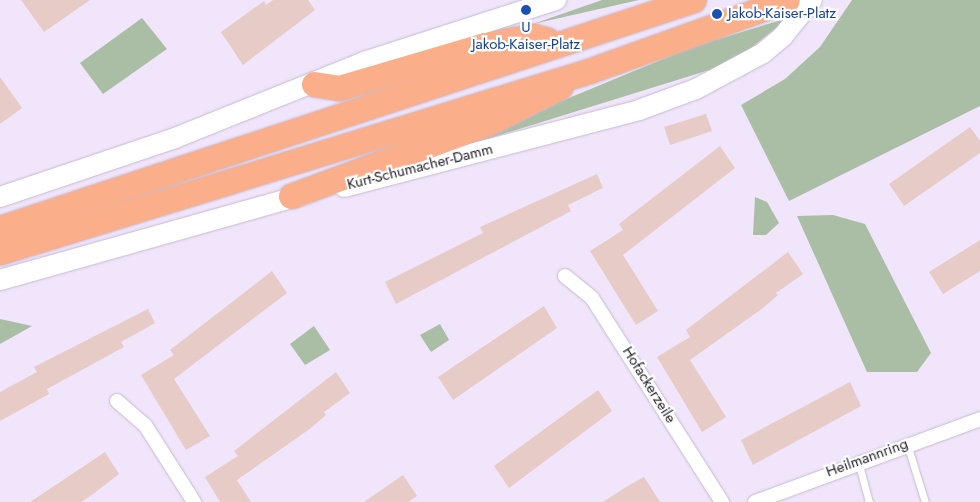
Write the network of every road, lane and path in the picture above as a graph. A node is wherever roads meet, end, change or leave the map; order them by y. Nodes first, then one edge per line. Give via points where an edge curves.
1 (556, 0) edge
2 (694, 0) edge
3 (787, 0) edge
4 (812, 0) edge
5 (557, 43) junction
6 (589, 71) junction
7 (314, 84) junction
8 (291, 196) junction
9 (0, 197) edge
10 (0, 228) edge
11 (0, 252) edge
12 (565, 276) dead end
13 (0, 280) edge
14 (117, 401) dead end
15 (980, 419) edge
16 (907, 443) junction
17 (858, 461) junction
18 (194, 502) edge
19 (722, 502) edge
20 (755, 502) edge
21 (869, 502) edge
22 (925, 502) edge

1 - 7 main road via 364,62
2 - 5 highway
3 - 6 highway
4 - 8 main road, Kurt-Schumacher-Damm via 783,36 763,53 696,89 639,110 328,191
5 - 7 highway via 533,36 486,45 340,88
5 - 10 highway
6 - 8 highway via 527,107
6 - 11 highway
7 - 9 main road via 175,138
8 - 13 main road, Kurt-Schumacher-Damm
12 - 19 street, Hofackerzeile via 596,303
14 - 18 street via 145,425
15 - 16 street, Heilmannring
16 - 17 street, Heilmannring
16 - 22 lane
17 - 20 street, Heilmannring
17 - 21 lane

